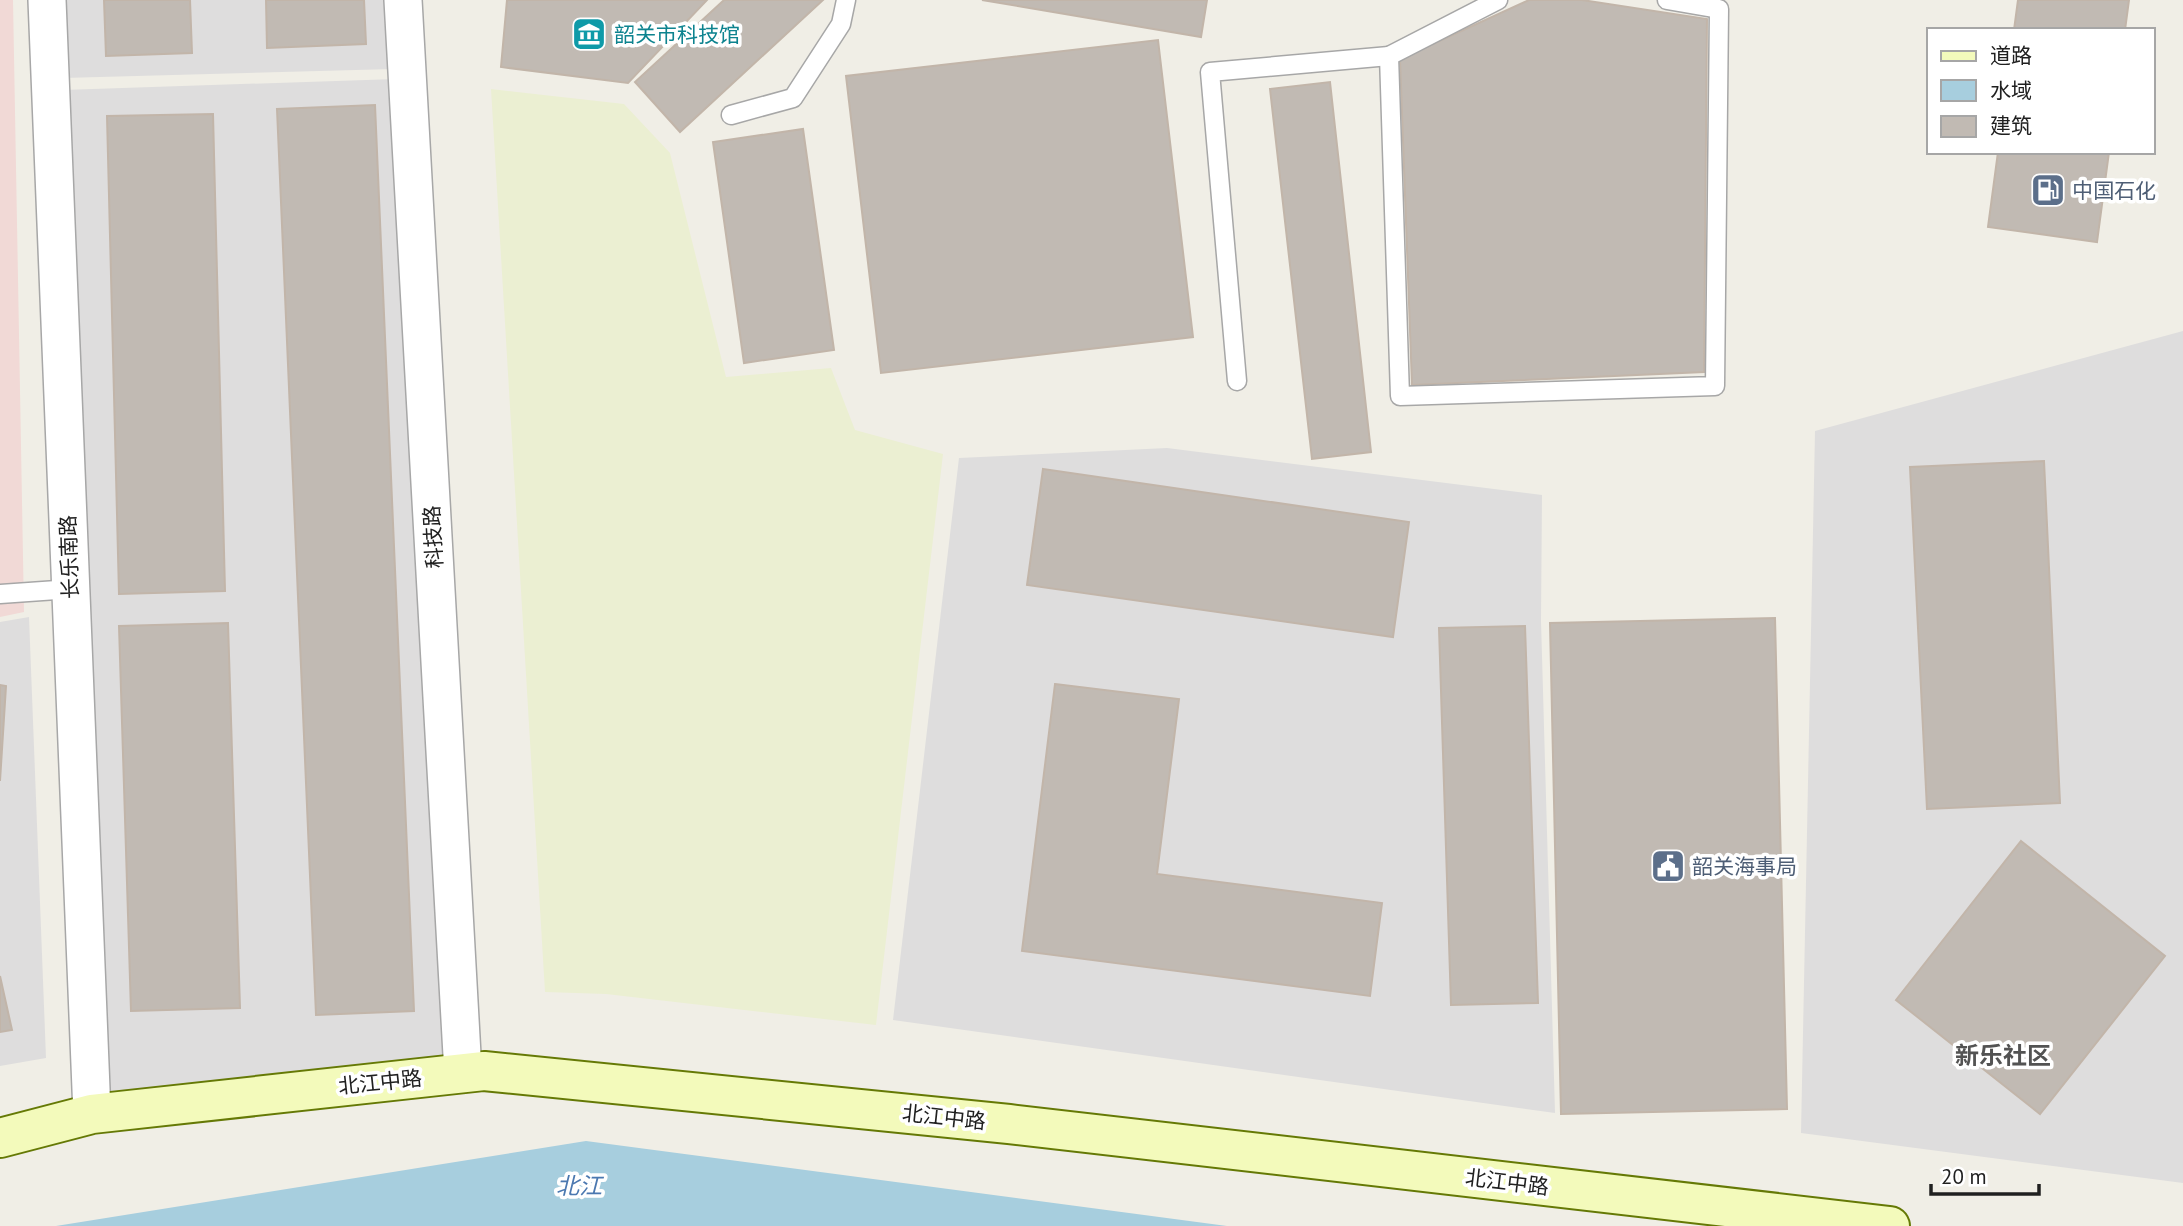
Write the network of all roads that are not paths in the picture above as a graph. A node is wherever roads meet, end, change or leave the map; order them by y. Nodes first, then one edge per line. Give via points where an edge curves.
1 (47, 0) edge
2 (404, 0) edge
3 (846, 0) edge
4 (1498, 0) edge
5 (1667, 0) edge
6 (1389, 56) junction
7 (731, 115) dead end
8 (1237, 381) dead end
9 (71, 589) junction
10 (0, 594) edge
11 (463, 1073) junction
12 (92, 1114) junction
13 (0, 1138) edge
14 (1890, 1226) edge

1 - 9 street, 长乐南路
2 - 11 street, 科技路
3 - 7 lane via 841,24 793,99
4 - 6 lane
5 - 6 lane via 1718,9 1714,386 1400,396
6 - 8 lane via 1210,72
9 - 10 lane
9 - 12 street, 长乐南路
11 - 12 street, 北江中路
11 - 14 street, 北江中路 via 484,1071 1009,1124
12 - 13 street, 北江中路

